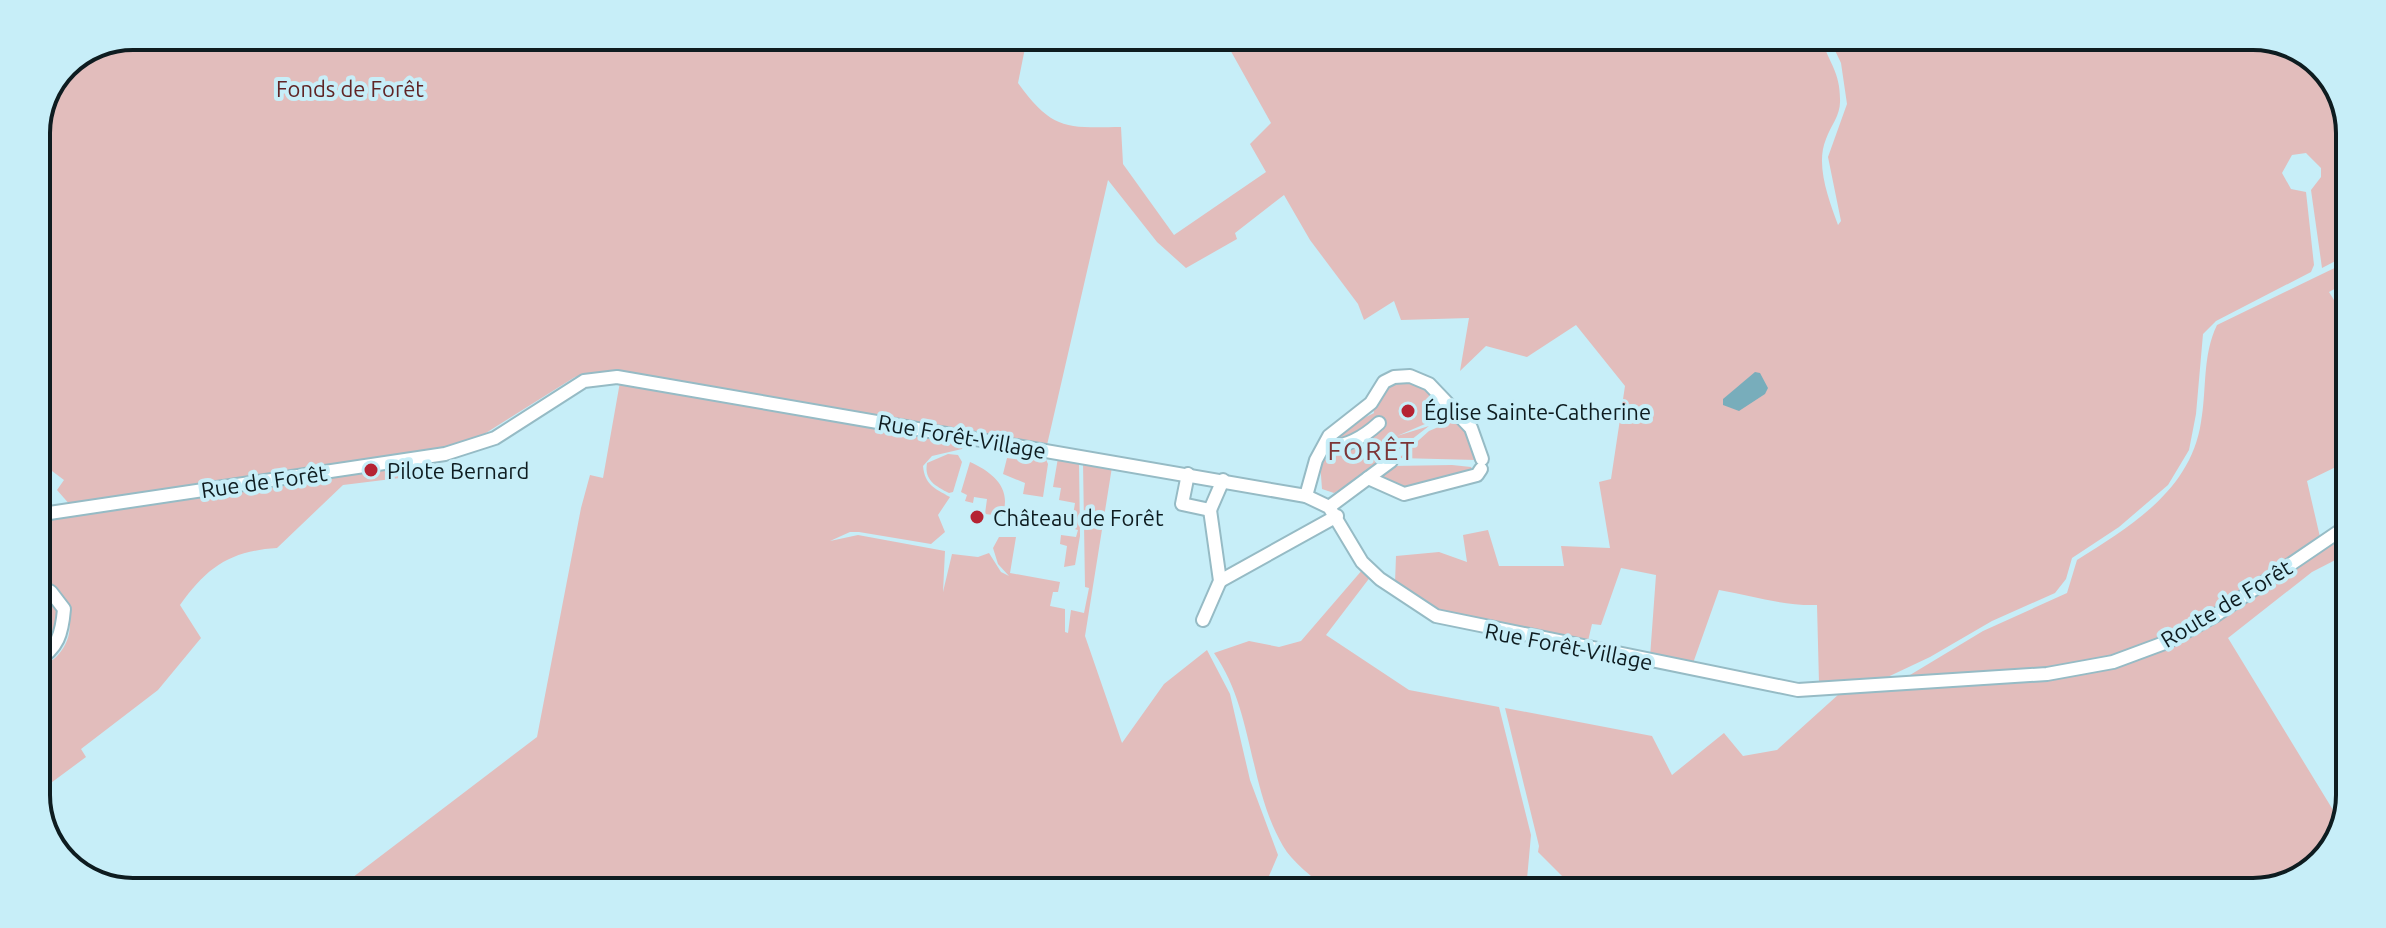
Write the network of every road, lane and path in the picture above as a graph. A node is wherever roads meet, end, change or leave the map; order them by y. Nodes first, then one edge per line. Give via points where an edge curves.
1 (617, 377) joint
2 (1379, 423) dead end
3 (1325, 445) junction
4 (1391, 461) dead end
5 (1188, 474) junction
6 (1368, 478) junction
7 (1223, 480) junction
8 (1306, 496) junction
9 (1210, 510) junction
10 (1333, 512) junction
11 (50, 513) edge
12 (2336, 533) edge
13 (1220, 581) junction
14 (50, 591) edge
15 (1203, 620) dead end
16 (50, 654) edge
17 (2099, 665) joint

1 - 5 street, Rue Forêt-Village
1 - 11 street, Rue de Forêt via 584,381 495,438 445,454
2 - 3 street via 1336,448
3 - 6 street via 1371,403 1384,382 1410,376 1421,378 1471,428 1481,464 1477,475 1404,494
3 - 8 street
4 - 6 street
5 - 7 street, Rue Forêt-Village
5 - 9 street via 1182,504
6 - 10 street
7 - 8 street, Rue Forêt-Village
7 - 9 street
8 - 10 street, Rue Forêt-Village
9 - 13 street
10 - 13 street
10 - 17 street, Rue Forêt-Village via 1362,562 1436,616 1798,690 2047,674
12 - 17 street, Route de Forêt via 2216,615 2167,642
13 - 15 street
14 - 16 street via 64,609 62,632

